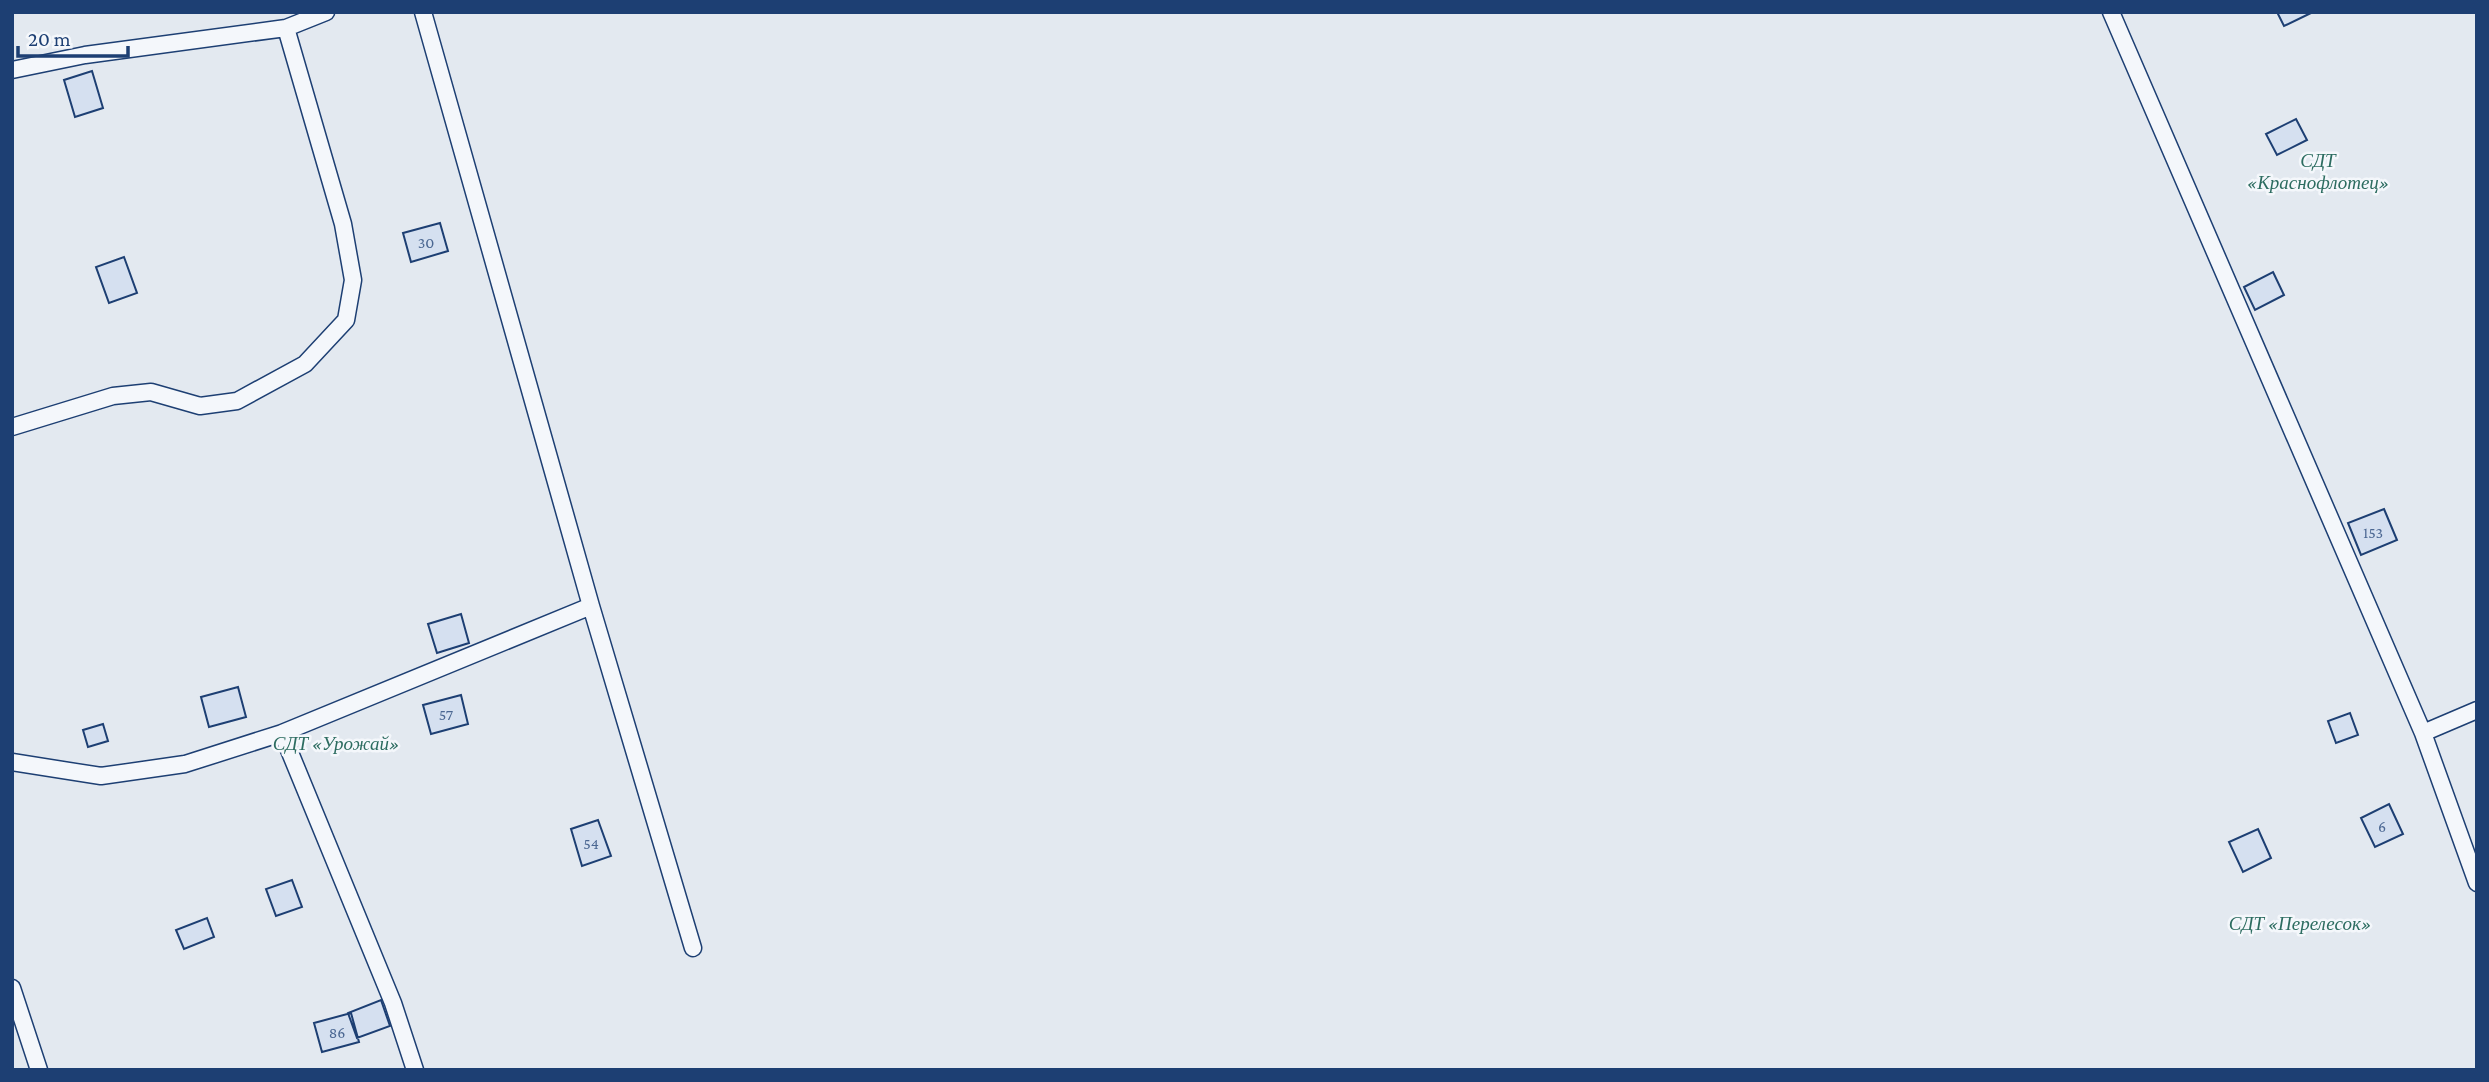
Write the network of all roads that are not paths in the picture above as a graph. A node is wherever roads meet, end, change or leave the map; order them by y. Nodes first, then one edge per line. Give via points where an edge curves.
1 (326, 12) edge
2 (423, 12) edge
3 (2111, 12) edge
4 (285, 28) junction
5 (12, 69) edge
6 (12, 427) edge
7 (591, 606) junction
8 (2477, 710) edge
9 (282, 733) junction
10 (2423, 733) junction
11 (12, 762) edge
12 (2477, 883) edge
13 (693, 948) dead end
14 (12, 988) edge
15 (39, 1070) edge
16 (415, 1070) edge

1 - 4 lane
2 - 7 lane
3 - 10 lane
4 - 5 lane
4 - 6 lane via 344,224 353,281 346,320 305,364 237,401 200,406 152,392 113,396
7 - 9 lane
7 - 13 lane
8 - 10 lane
9 - 11 lane via 185,764 101,776
9 - 16 lane via 393,1003
10 - 12 lane
14 - 15 lane

